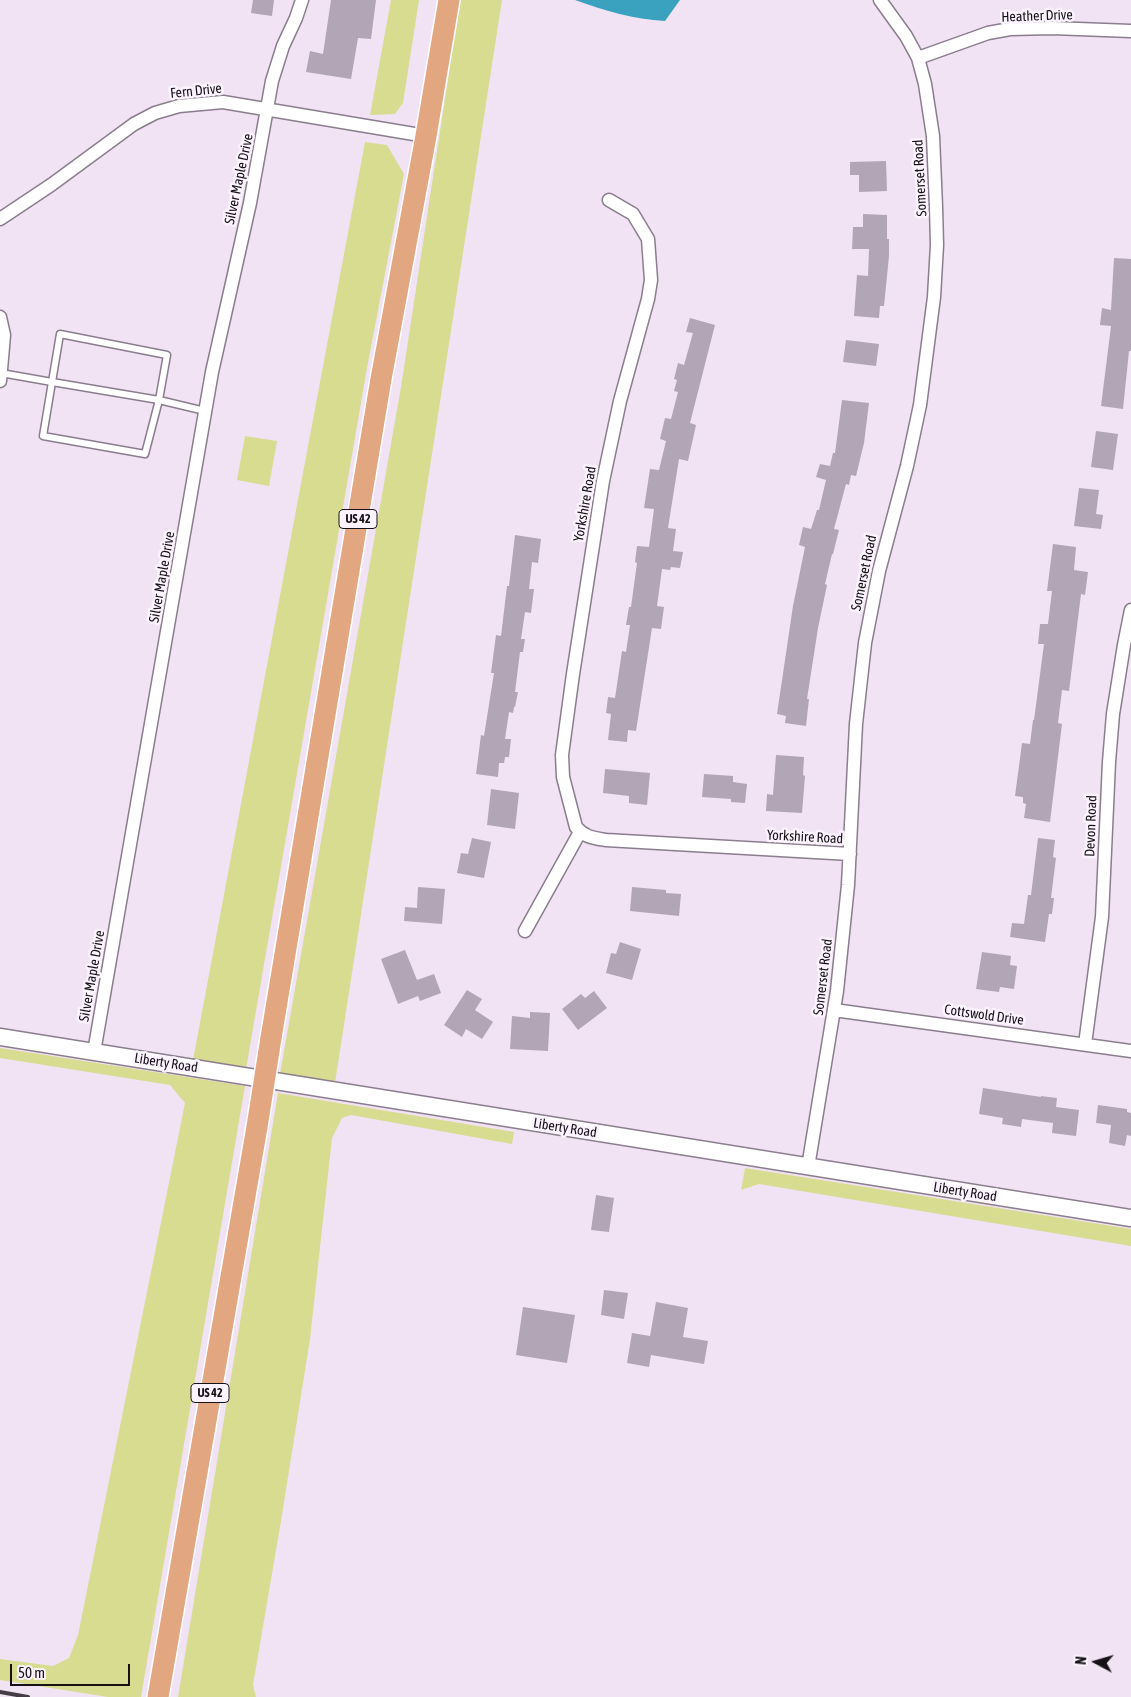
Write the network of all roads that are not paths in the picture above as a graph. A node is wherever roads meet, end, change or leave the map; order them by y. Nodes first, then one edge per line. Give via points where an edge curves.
1 (302, 0) edge
2 (449, 0) edge
3 (880, 0) edge
4 (1131, 32) edge
5 (918, 58) junction
6 (268, 109) junction
7 (426, 136) junction
8 (608, 200) dead end
9 (0, 219) edge
10 (0, 317) edge
11 (1, 377) edge
12 (52, 382) junction
13 (159, 400) junction
14 (206, 411) junction
15 (1131, 610) edge
16 (580, 832) junction
17 (850, 854) junction
18 (525, 931) dead end
19 (834, 1010) junction
20 (0, 1037) edge
21 (1085, 1044) junction
22 (1131, 1051) edge
23 (94, 1052) junction
24 (808, 1167) junction
25 (1131, 1218) edge
26 (158, 1697) edge

1 - 6 street, Silver Maple Drive via 272,81
2 - 7 highway, US 42
3 - 5 street, Somerset Road
4 - 5 street, Heather Drive via 1010,29 988,33
5 - 17 street, Somerset Road via 933,136 937,245 934,297 920,405 879,571 865,643 856,724
6 - 7 street, Fern Drive
6 - 9 street, Fern Drive via 223,102 179,106 155,113 134,124
6 - 14 street, Silver Maple Drive
7 - 26 highway, US 42, bridge via 378,398
8 - 16 street, Yorkshire Road via 633,214 648,239 652,280 603,481 562,755 563,777
10 - 11 street via 4,335
11 - 12 lane
12 - 13 lane
12 - 13 lane via 60,334 167,355
12 - 13 lane via 43,436 127,451 145,454
13 - 14 lane
14 - 23 street, Silver Maple Drive
15 - 21 street, Devon Road via 1113,714 1102,916
16 - 17 street, Yorkshire Road via 606,840
16 - 18 street
17 - 19 street, Somerset Road
19 - 21 street, Cottswold Drive
19 - 24 street, Somerset Road
20 - 23 street, Liberty Road
21 - 22 street, Cottswold Drive
23 - 24 street, Liberty Road
24 - 25 street, Liberty Road

